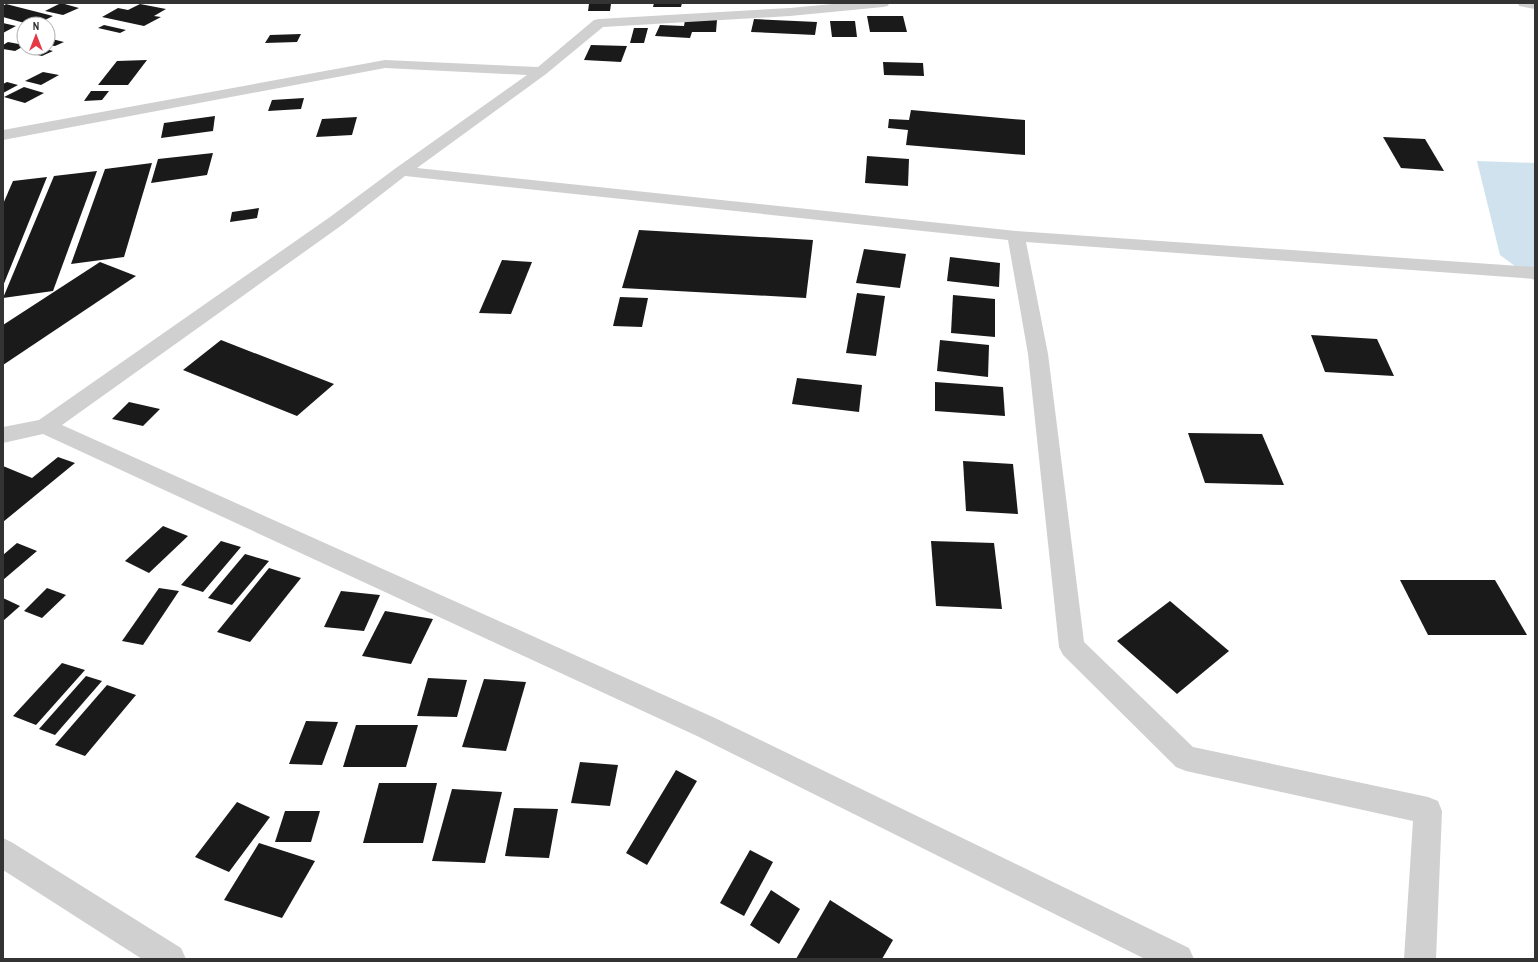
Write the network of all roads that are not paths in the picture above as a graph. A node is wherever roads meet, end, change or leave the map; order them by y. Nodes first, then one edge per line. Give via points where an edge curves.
1 (883, 3) edge
2 (1524, 3) edge
3 (1535, 5) edge
4 (788, 8) edge
5 (541, 71) junction
6 (3, 135) edge
7 (402, 170) junction
8 (1016, 236) junction
9 (1535, 273) edge
10 (45, 426) junction
11 (3, 434) edge
12 (3, 853) edge
13 (167, 958) edge
14 (1178, 959) edge
15 (1420, 959) edge

1 - 4 street
2 - 3 street
4 - 5 street via 599,23
5 - 6 street via 385,64
5 - 7 street
7 - 8 street
7 - 10 street via 336,221
8 - 9 street
8 - 15 street via 1038,354 1072,647 1186,758 1428,812
10 - 11 street
10 - 14 street via 706,727
12 - 13 street

